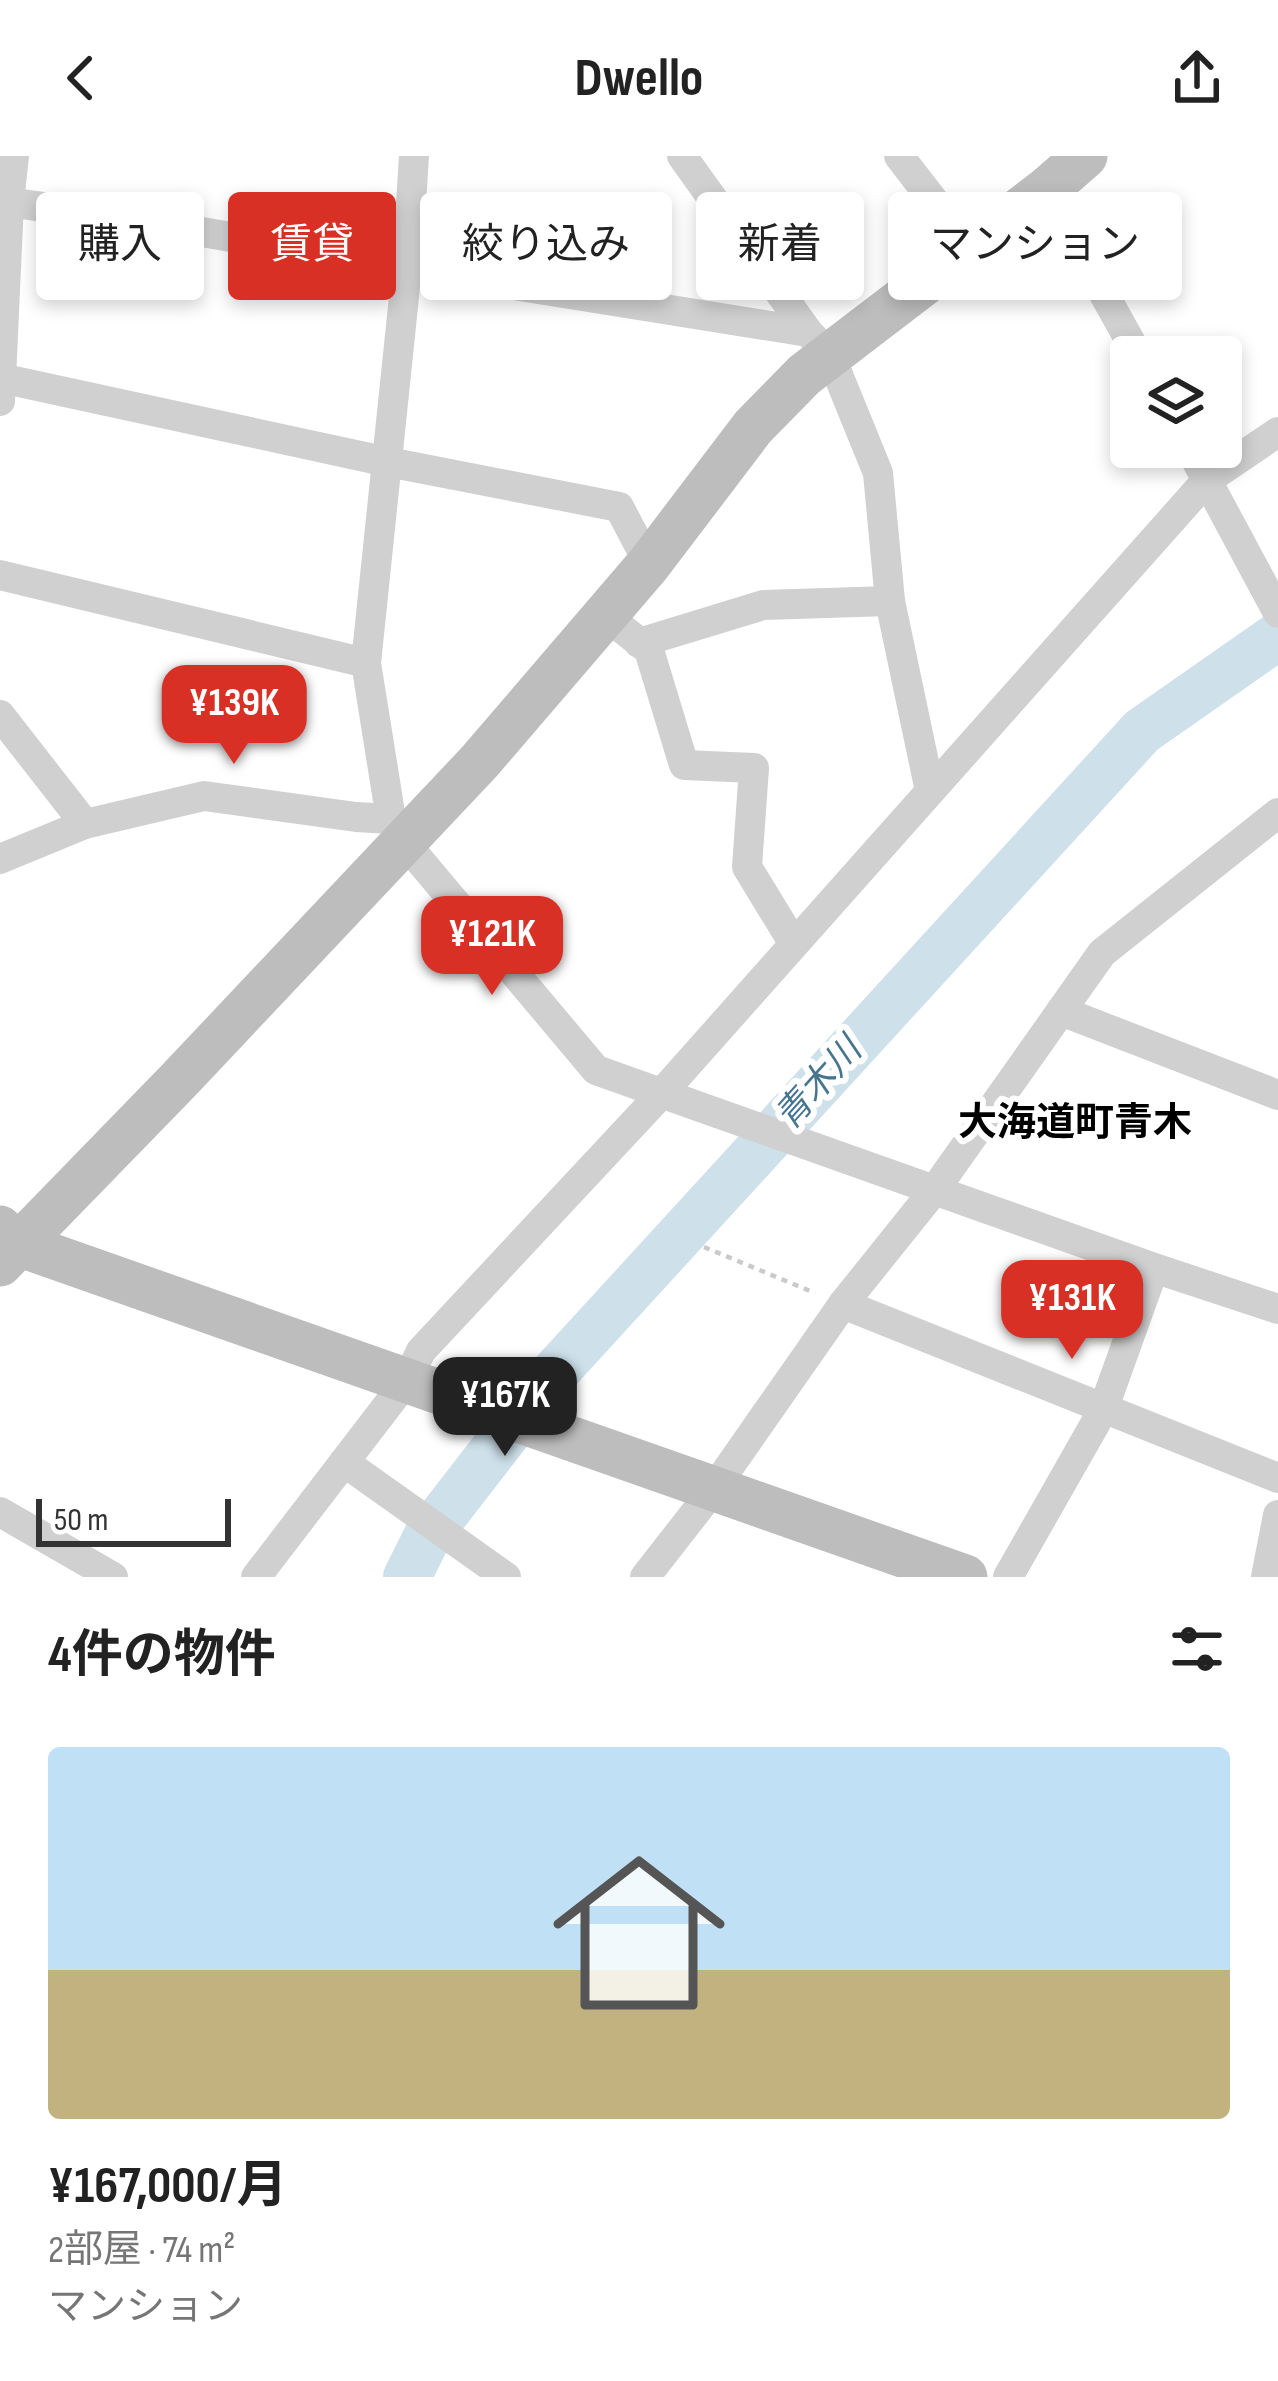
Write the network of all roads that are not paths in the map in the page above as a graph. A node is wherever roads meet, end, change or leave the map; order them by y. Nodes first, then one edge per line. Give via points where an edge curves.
1 (14, 156) edge
2 (414, 156) edge
3 (682, 156) edge
4 (899, 156) edge
5 (1085, 156) edge
6 (1046, 190) junction
7 (927, 192) edge
8 (1043, 192) edge
9 (4, 201) edge
10 (407, 268) junction
11 (888, 300) edge
12 (1127, 336) edge
13 (819, 344) junction
14 (1, 386) edge
15 (1278, 432) edge
16 (388, 462) junction
17 (1201, 468) edge
18 (1208, 480) junction
19 (649, 564) junction
20 (0, 574) edge
21 (890, 601) junction
22 (1278, 613) edge
23 (622, 629) junction
24 (366, 663) junction
25 (0, 715) edge
26 (930, 791) junction
27 (1278, 813) edge
28 (86, 824) junction
29 (398, 831) junction
30 (0, 859) edge
31 (794, 944) junction
32 (1061, 1011) junction
33 (661, 1094) junction
34 (1278, 1095) edge
35 (936, 1188) junction
36 (6, 1245) edge
37 (1154, 1268) junction
38 (843, 1304) junction
39 (1278, 1309) edge
40 (407, 1380) junction
41 (1103, 1410) junction
42 (344, 1462) junction
43 (1278, 1478) edge
44 (713, 1490) junction
45 (0, 1512) edge
46 (1278, 1515) edge
47 (113, 1577) edge
48 (256, 1577) edge
49 (506, 1577) edge
50 (645, 1577) edge
51 (965, 1577) edge
52 (1008, 1577) edge
53 (1266, 1577) edge

1 - 9 street
2 - 10 street
3 - 13 street
4 - 7 street
5 - 6 street
6 - 8 street
6 - 12 street
9 - 10 street
9 - 14 street
10 - 13 street
10 - 16 street
11 - 13 street
13 - 19 street via 803,375
13 - 21 street via 878,473
14 - 16 street
15 - 18 street
16 - 19 street via 620,507
16 - 24 street
17 - 18 street
18 - 22 street
18 - 26 street
19 - 23 street
20 - 24 street
21 - 23 street via 764,604
21 - 26 street
23 - 29 street
23 - 31 street via 649,650 684,765 754,768 747,867
24 - 29 street
25 - 28 street
26 - 31 street
27 - 32 street via 1102,953
28 - 29 street via 204,796
28 - 30 street
29 - 33 street via 596,1070
29 - 36 street via 179,1080
31 - 33 street
32 - 34 street
32 - 35 street
33 - 35 street
33 - 40 street via 421,1352
35 - 37 street
35 - 38 street
36 - 40 street
37 - 39 street
37 - 41 street
38 - 41 street
38 - 44 street
40 - 42 street
40 - 44 street
41 - 43 street
41 - 52 street
42 - 48 street
42 - 49 street
44 - 50 street
44 - 51 street
45 - 47 street
46 - 53 street

